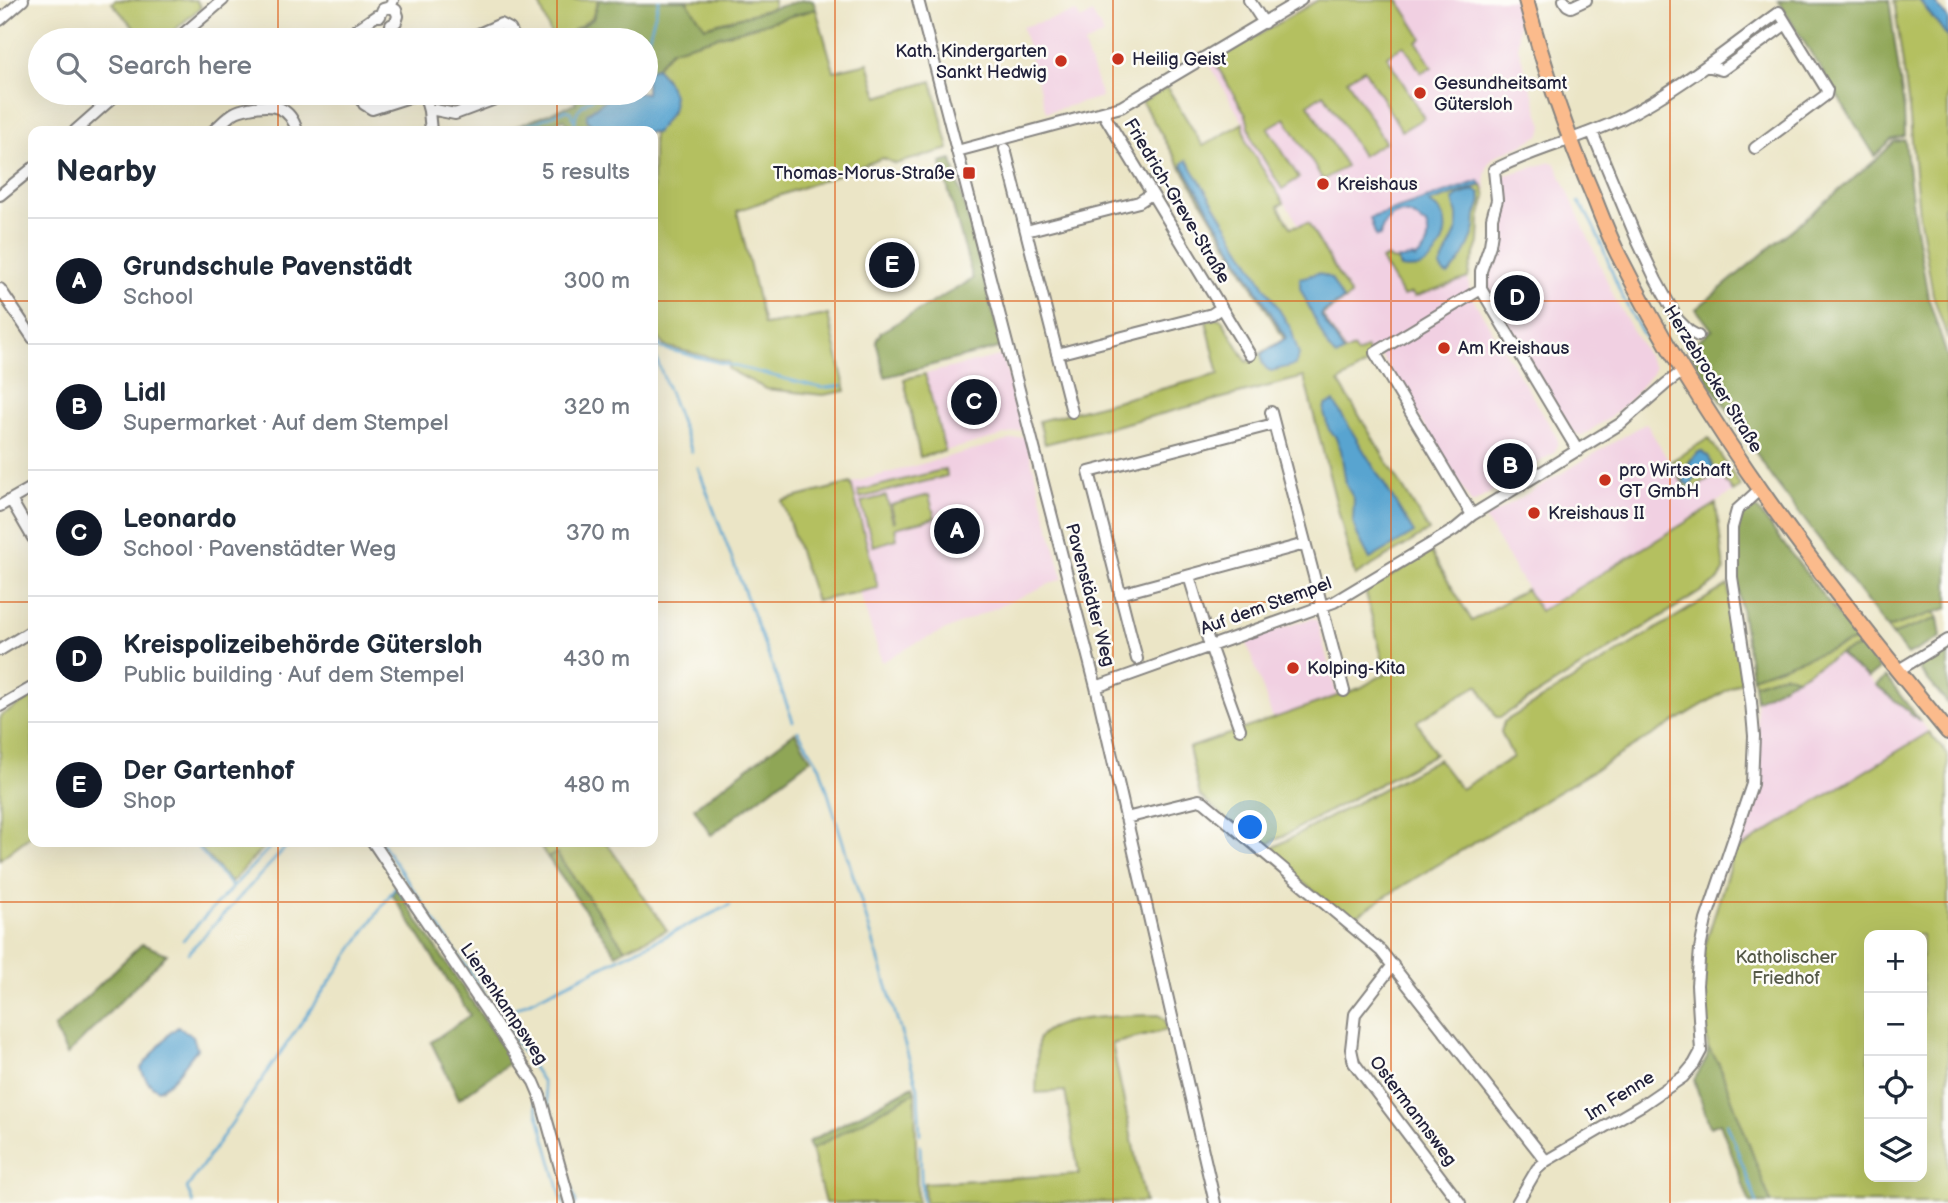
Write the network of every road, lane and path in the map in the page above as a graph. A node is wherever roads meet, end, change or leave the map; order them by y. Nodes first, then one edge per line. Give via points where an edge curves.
1 (23, 0) edge
2 (223, 0) edge
3 (918, 0) edge
4 (1249, 0) edge
5 (1301, 0) edge
6 (1527, 0) edge
7 (1564, 0) edge
8 (1586, 0) edge
9 (208, 4) edge
10 (392, 4) edge
11 (380, 16) junction
12 (0, 20) edge
13 (1264, 23) junction
14 (1786, 24) junction
15 (390, 25) junction
16 (187, 28) edge
17 (358, 28) edge
18 (391, 28) edge
19 (492, 28) edge
20 (508, 28) edge
21 (1707, 66) junction
22 (104, 105) edge
23 (264, 105) edge
24 (272, 105) edge
25 (366, 105) edge
26 (385, 105) edge
27 (427, 105) edge
28 (479, 105) edge
29 (429, 111) junction
30 (1104, 112) junction
31 (81, 126) edge
32 (219, 126) edge
33 (294, 126) edge
34 (430, 126) edge
35 (1592, 132) junction
36 (1570, 140) junction
37 (1755, 148) dead end
38 (1004, 149) dead end
39 (957, 151) junction
40 (28, 172) edge
41 (1152, 194) junction
42 (0, 195) edge
43 (1026, 231) junction
44 (0, 289) edge
45 (1481, 289) junction
46 (1221, 308) junction
47 (28, 331) edge
48 (1698, 336) dead end
49 (1057, 354) junction
50 (1250, 355) dead end
51 (1683, 372) junction
52 (1072, 412) dead end
53 (1578, 451) junction
54 (28, 490) edge
55 (1759, 490) junction
56 (11, 500) junction
57 (0, 506) edge
58 (1472, 515) junction
59 (28, 529) edge
60 (1305, 544) junction
61 (1189, 576) junction
62 (1120, 594) junction
63 (1322, 607) junction
64 (28, 634) edge
65 (1948, 640) edge
66 (1210, 646) junction
67 (0, 650) edge
68 (1137, 659) dead end
69 (1897, 671) junction
70 (1096, 687) junction
71 (28, 690) edge
72 (1344, 691) dead end
73 (0, 706) edge
74 (1240, 729) dead end
75 (1948, 732) edge
76 (1126, 818) junction
77 (376, 847) edge
78 (1393, 965) junction
79 (1546, 1161) junction
80 (570, 1203) edge
81 (1215, 1203) edge
82 (1460, 1203) edge
83 (1517, 1203) edge

1 - 12 street
2 - 9 street
3 - 39 street, Pavenstädter Weg
4 - 13 street
5 - 13 street
6 - 36 main road, Herzebrocker Straße
7 - 8 street via 1571,7
9 - 16 street
10 - 11 street
10 - 15 street via 398,16
11 - 15 street
11 - 17 street
13 - 30 street via 1121,107
14 - 21 street via 1723,70
14 - 21 street via 1779,12
14 - 37 street via 1826,95
15 - 18 street
19 - 20 street via 501,24
21 - 35 street via 1663,96
22 - 31 street
23 - 32 street via 240,110
24 - 33 street via 282,109
25 - 26 street via 372,109
27 - 29 street
28 - 29 street via 455,114
29 - 34 street
30 - 39 street
30 - 41 street, Friedrich-Greve-Straße
35 - 36 street
35 - 48 street, Herzebrocker Straße via 1656,280 1678,320
36 - 45 street via 1494,170 1497,200
36 - 51 main road, Herzebrocker Straße via 1617,252
38 - 43 street
39 - 70 street, Pavenstädter Weg
40 - 42 street
41 - 43 street via 1139,202
41 - 46 street, Friedrich-Greve-Straße
43 - 49 street
44 - 47 street
45 - 53 street
45 - 58 street via 1375,353
46 - 49 street, Friedrich-Greve-Straße
46 - 50 street, Friedrich-Greve-Straße
49 - 52 street
51 - 53 street, Auf dem Stempel via 1620,424
51 - 55 main road, Herzebrocker Straße
53 - 58 street, Auf dem Stempel
54 - 56 street
55 - 69 main road, Herzebrocker Straße
55 - 79 street, Im Fenne via 1737,510 1732,528 1732,577 1754,736 1752,784 1700,949 1701,1051 1683,1077
56 - 57 street
56 - 59 street
58 - 63 street, Auf dem Stempel
60 - 61 street
60 - 62 street via 1273,418 1089,472
60 - 63 street
61 - 62 street
61 - 66 street
62 - 68 street
63 - 66 street, Auf dem Stempel
63 - 72 street
64 - 67 street
65 - 69 street
66 - 70 street, Auf dem Stempel
66 - 74 street
69 - 75 main road, Herzebrocker Straße
70 - 76 street, Pavenstädter Weg
71 - 73 street
76 - 78 street via 1204,802
76 - 81 street, Pavenstädter Weg
77 - 80 street, Lienenkampsweg via 534,1082
78 - 79 street
78 - 82 street, Ostermannsweg via 1355,1014 1354,1063
79 - 83 street

